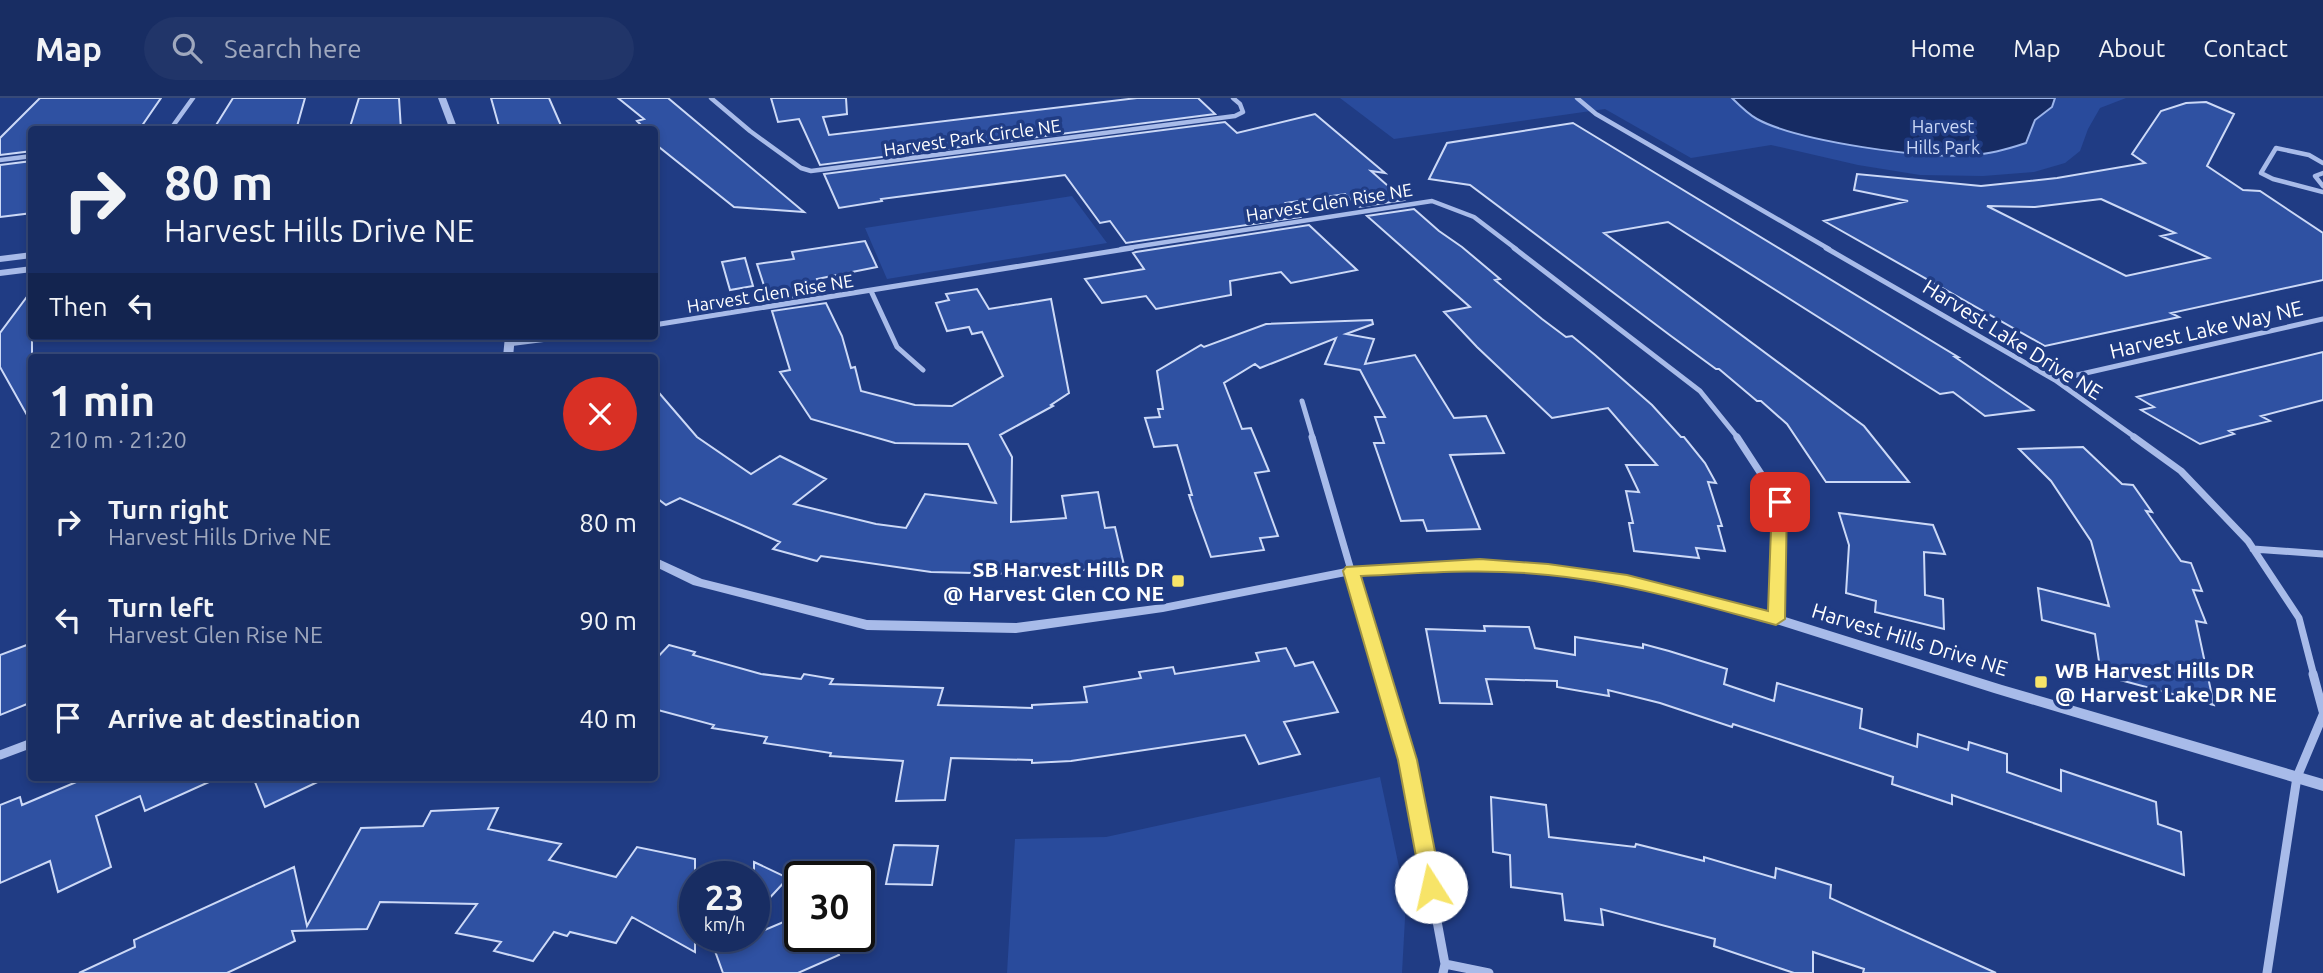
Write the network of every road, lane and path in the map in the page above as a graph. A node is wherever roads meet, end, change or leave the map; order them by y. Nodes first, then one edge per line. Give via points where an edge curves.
1 (193, 98) edge
2 (442, 98) edge
3 (711, 98) edge
4 (1233, 98) edge
5 (1577, 98) edge
6 (173, 126) edge
7 (452, 126) edge
8 (28, 156) edge
9 (0, 159) edge
10 (2323, 163) edge
11 (2323, 173) edge
12 (2323, 186) edge
13 (2323, 192) edge
14 (28, 255) edge
15 (0, 259) edge
16 (28, 270) edge
17 (0, 273) edge
18 (871, 291) junction
19 (2323, 319) edge
20 (658, 324) edge
21 (923, 370) dead end
22 (2055, 380) junction
23 (1302, 401) dead end
24 (2253, 548) junction
25 (2323, 554) edge
26 (658, 563) edge
27 (1351, 571) junction
28 (1776, 619) junction
29 (2323, 713) edge
30 (28, 744) edge
31 (0, 755) edge
32 (2297, 777) junction
33 (2323, 785) edge
34 (1444, 968) edge
35 (1489, 973) edge
36 (2267, 973) edge

1 - 6 street
2 - 7 street
3 - 4 street, Harvest Park Circle NE via 760,139 810,171 1235,116 1243,112
5 - 22 street, Harvest Lake Drive NE via 1634,137
8 - 9 street
10 - 13 street via 2276,148 2261,173
11 - 12 street via 2315,176
14 - 15 street
16 - 17 street
18 - 20 street, Harvest Glen Rise NE
18 - 21 street via 897,347
18 - 28 street, Harvest Glen Rise NE via 1402,204 1432,201 1457,208 1700,391 1746,449 1780,502
19 - 22 street, Harvest Lake Way NE
22 - 24 street, Harvest Lake Drive NE via 2180,471
23 - 27 street
24 - 25 street
24 - 29 street, Harvest Lake Drive NE via 2298,618
26 - 27 street, Harvest Hills Drive NE via 698,582 867,625 1002,628 1163,608
27 - 28 street, Harvest Hills Drive NE via 1480,565 1548,569 1627,581
27 - 34 street via 1407,760
28 - 32 street, Harvest Hills Drive NE
29 - 32 street, Harvest Lake Drive NE
30 - 31 street
32 - 33 street, Harvest Hills Drive NE
32 - 36 street, Harvest Lake Drive NE
34 - 35 street

